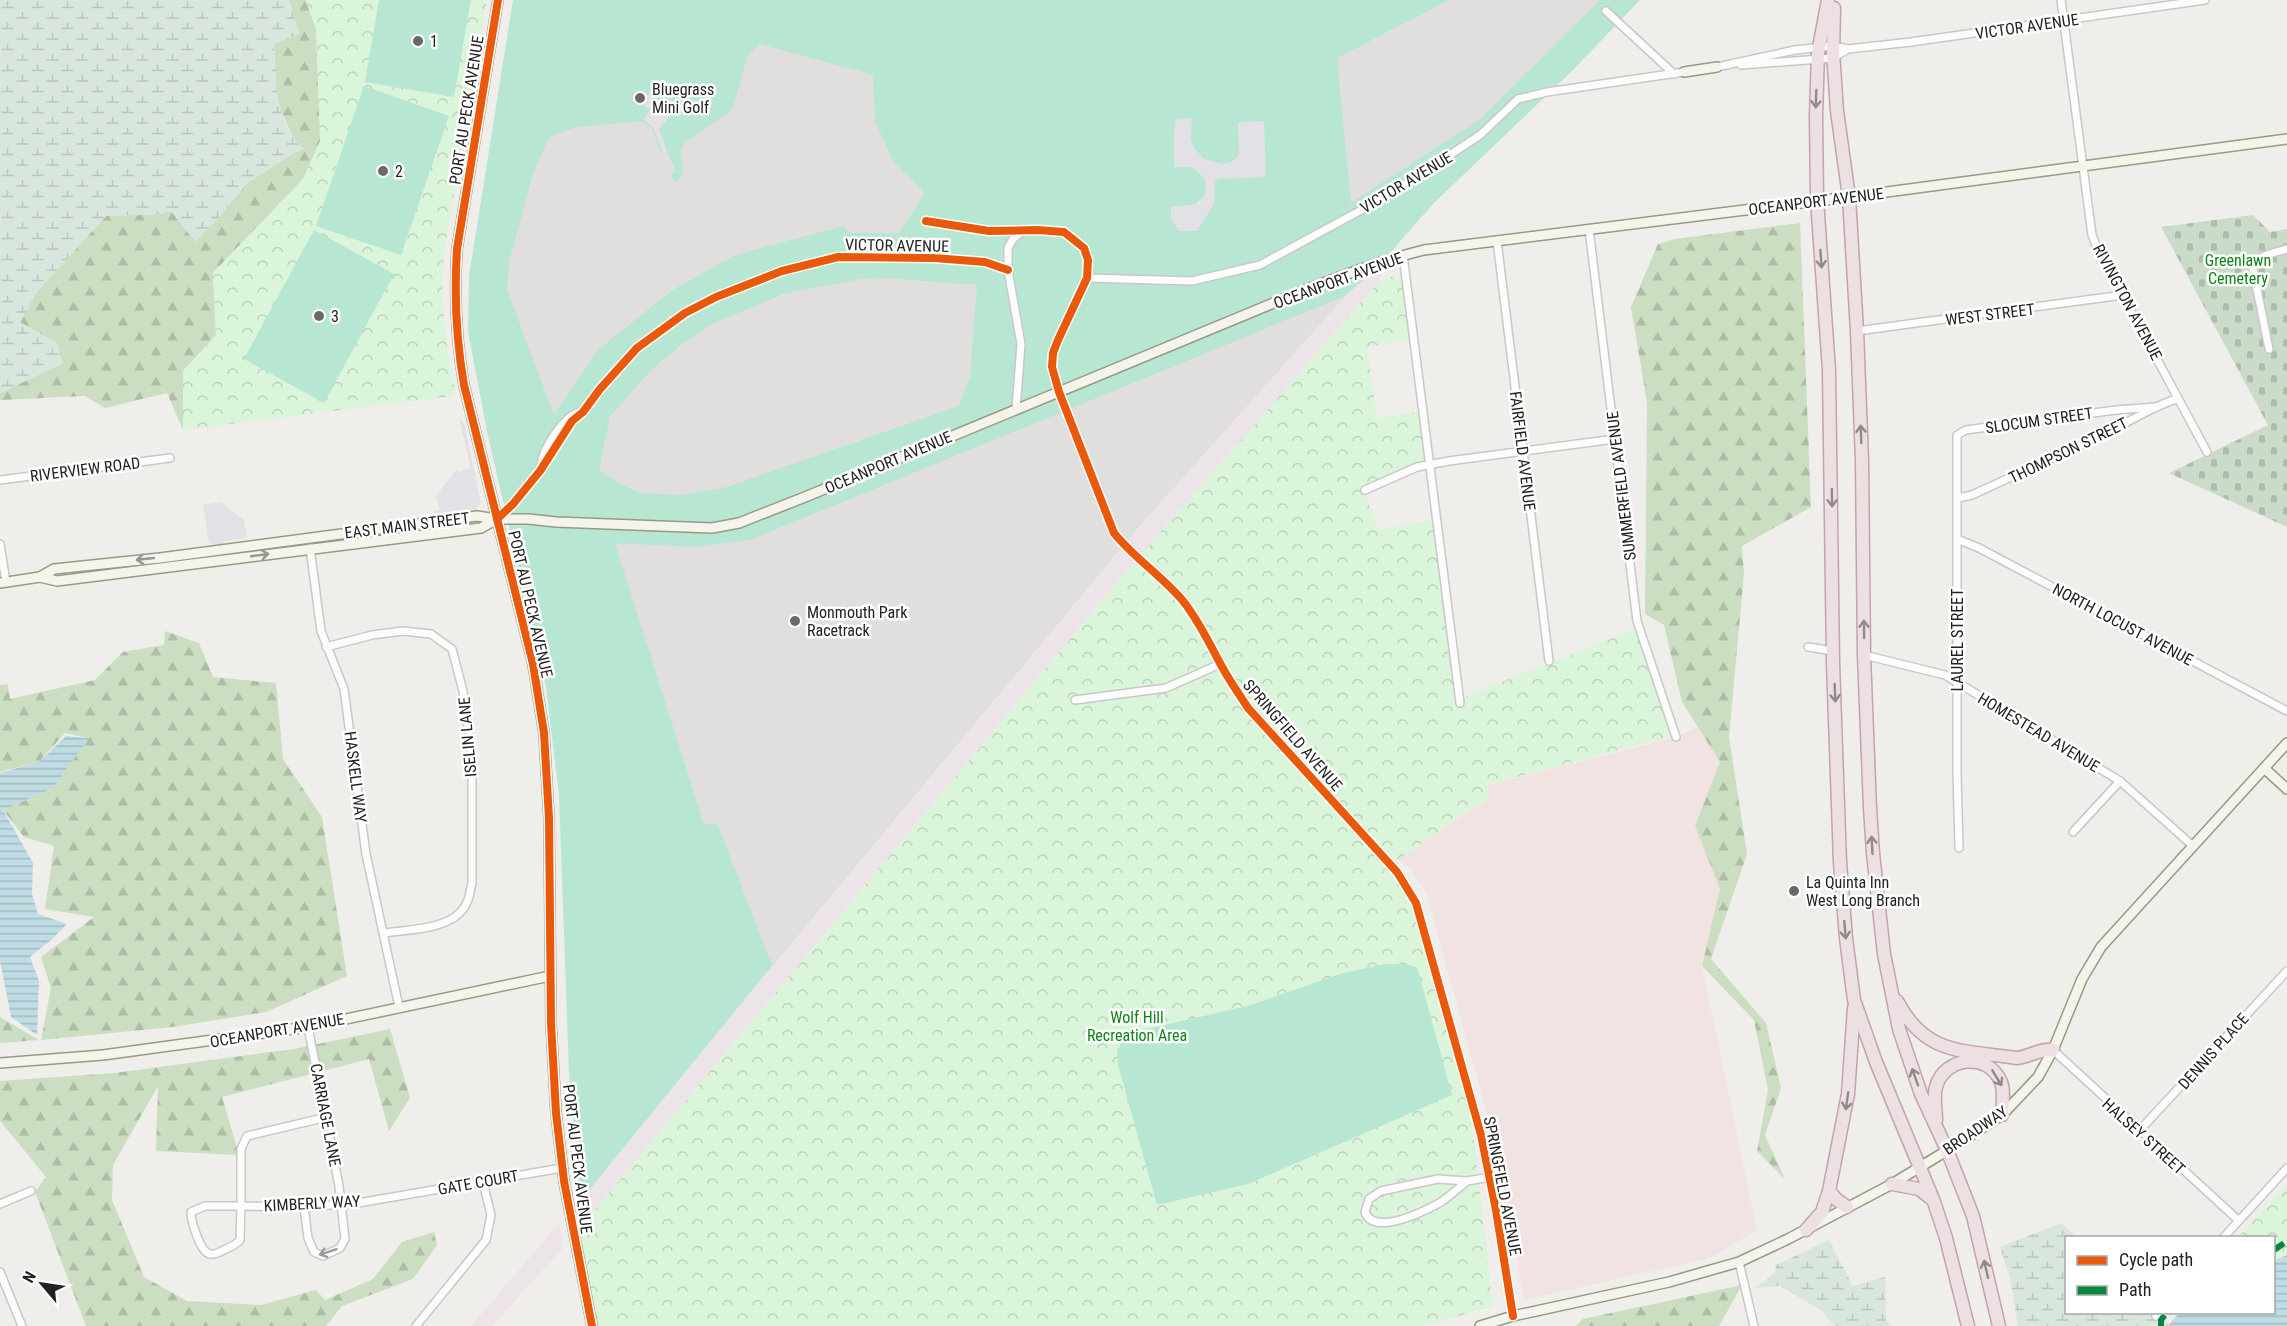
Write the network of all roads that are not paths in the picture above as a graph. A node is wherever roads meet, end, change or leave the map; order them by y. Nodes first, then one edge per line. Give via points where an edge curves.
1 (498, 0) edge
2 (1828, 0) edge
3 (1835, 0) edge
4 (2061, 0) edge
5 (2205, 0) edge
6 (2184, 1) edge
7 (1606, 11) dead end
8 (2063, 22) junction
9 (1848, 49) junction
10 (1833, 52) junction
11 (1818, 53) junction
12 (1717, 67) junction
13 (1679, 73) junction
14 (2287, 139) edge
15 (2082, 167) junction
16 (1849, 197) junction
17 (1817, 200) junction
18 (926, 221) dead end
19 (1589, 229) junction
20 (1024, 230) junction
21 (1497, 241) junction
22 (2287, 249) edge
23 (1403, 255) junction
24 (1008, 270) junction
25 (1087, 278) junction
26 (2123, 295) junction
27 (1857, 331) junction
28 (2269, 349) dead end
29 (1059, 392) junction
30 (2178, 398) junction
31 (2156, 406) junction
32 (1016, 409) junction
33 (1959, 432) joint
34 (1615, 439) junction
35 (1523, 452) junction
36 (2208, 452) dead end
37 (170, 458) dead end
38 (1430, 465) junction
39 (0, 480) edge
40 (1365, 490) dead end
41 (1958, 498) junction
42 (497, 519) junction
43 (1957, 539) junction
44 (0, 544) edge
45 (310, 548) junction
46 (40, 577) junction
47 (3, 582) edge
48 (1808, 646) dead end
49 (326, 647) junction
50 (1833, 651) junction
51 (1864, 655) junction
52 (1549, 661) dead end
53 (1220, 664) junction
54 (1957, 682) junction
55 (1076, 700) dead end
56 (1460, 703) dead end
57 (2287, 711) edge
58 (1676, 737) dead end
59 (2287, 743) edge
60 (2264, 768) junction
61 (2120, 780) junction
62 (2287, 789) edge
63 (2073, 832) dead end
64 (2193, 846) junction
65 (1959, 848) dead end
66 (385, 933) junction
67 (2287, 971) edge
68 (550, 976) junction
69 (1891, 990) junction
70 (1854, 1000) junction
71 (399, 1007) junction
72 (308, 1027) junction
73 (2053, 1050) junction
74 (0, 1063) edge
75 (2002, 1115) junction
76 (327, 1117) junction
77 (1937, 1128) junction
78 (2139, 1131) junction
79 (1947, 1150) junction
80 (1919, 1167) junction
81 (562, 1168) junction
82 (2287, 1168) edge
83 (1490, 1177) junction
84 (1467, 1181) junction
85 (483, 1182) junction
86 (1892, 1184) junction
87 (31, 1191) dead end
88 (429, 1191) joint
89 (1830, 1191) junction
90 (1932, 1199) junction
91 (0, 1204) edge
92 (342, 1204) junction
93 (241, 1206) junction
94 (304, 1207) junction
95 (1847, 1207) junction
96 (2238, 1220) junction
97 (1806, 1230) junction
98 (2225, 1236) edge
99 (1739, 1262) junction
100 (0, 1272) edge
101 (1513, 1316) junction
102 (22, 1326) edge
103 (416, 1326) edge
104 (592, 1326) edge
105 (1480, 1326) edge
106 (1754, 1326) edge
107 (1968, 1326) edge
108 (1999, 1326) edge

1 - 42 street, PORT AU PECK AVENUE via 460,227 455,292 456,335 464,385
2 - 11 highway
3 - 10 highway
4 - 8 street, RIVINGTON AVENUE
5 - 6 street, VICTOR AVENUE
6 - 8 street, VICTOR AVENUE
7 - 13 street
8 - 9 street, VICTOR AVENUE
8 - 15 street, RIVINGTON AVENUE
9 - 10 street, VICTOR AVENUE
9 - 10 street, VICTOR AVENUE
10 - 11 street, VICTOR AVENUE
10 - 11 street, VICTOR AVENUE
10 - 16 highway
11 - 12 street, VICTOR AVENUE
11 - 12 street, VICTOR AVENUE via 1795,50
11 -> 17 highway
12 - 13 street, VICTOR AVENUE
13 - 25 street, VICTOR AVENUE via 1518,99 1480,135 1444,160 1387,196 1260,265 1192,281
14 - 15 street, OCEANPORT AVENUE
15 - 16 street, OCEANPORT AVENUE
15 - 26 street, RIVINGTON AVENUE via 2092,235
16 - 17 street, OCEANPORT AVENUE
16 - 27 highway
17 - 19 street, OCEANPORT AVENUE
17 -> 50 highway via 1829,370
18 - 20 street via 989,231
19 - 21 street, OCEANPORT AVENUE
19 - 34 street, SUMMERFIELD AVENUE
20 - 24 street via 1012,239
20 - 25 street via 1064,232 1083,248 1088,260
21 - 23 street, OCEANPORT AVENUE
21 - 35 street, FAIRFIELD AVENUE
22 - 28 street via 2263,256 2253,269
23 - 29 street, OCEANPORT AVENUE via 1305,290
23 - 38 street
24 - 32 street via 1021,345
24 - 42 street, VICTOR AVENUE via 980,261 838,257 782,271 716,297 686,313 638,348 569,424 540,471
25 - 29 street, SPRINGFIELD AVENUE via 1053,353 1052,367
26 - 27 street, WEST STREET
26 - 30 street, RIVINGTON AVENUE
51 -> 27 highway
29 - 32 street, OCEANPORT AVENUE
29 - 53 street, SPRINGFIELD AVENUE via 1114,533 1182,600 1201,626
30 - 31 street, THOMPSON STREET
30 - 36 street, RIVINGTON AVENUE
31 - 33 street, SLOCUM STREET
31 - 41 street, THOMPSON STREET via 2096,438
32 - 42 street, OCEANPORT AVENUE via 728,526
33 - 41 street, LAUREL STREET
34 - 35 street
34 - 58 street, SUMMERFIELD AVENUE via 1637,621
35 - 38 street
35 - 52 street, FAIRFIELD AVENUE
37 - 39 street, RIVERVIEW ROAD
38 - 40 street
38 - 56 street
41 - 43 street, LAUREL STREET
42 - 45 street, EAST MAIN STREET via 481,528
42 -> 46 street, EAST MAIN STREET via 477,516 54,569
42 - 68 street, PORT AU PECK AVENUE via 533,664 544,733
43 - 54 street, LAUREL STREET
43 - 57 street, NORTH LOCUST AVENUE
44 - 47 street
46 -> 45 street, EAST MAIN STREET via 57,581
45 - 49 street, HASKELL WAY
46 - 47 street, EAST MAIN STREET
48 - 50 street
49 - 66 street, HASKELL WAY via 344,689 366,854
49 - 66 street, ISELIN LANE via 403,631 431,634 452,649 463,691 472,754 472,884 467,904 453,919
50 -> 70 highway via 1840,872
51 - 54 street, HOMESTEAD AVENUE via 1945,675
69 -> 51 highway via 1873,853
53 - 55 street via 1166,688
53 - 83 street, SPRINGFIELD AVENUE via 1248,708 1409,890 1421,916
54 - 61 street, HOMESTEAD AVENUE
54 - 65 street, LAUREL STREET
59 - 60 street, BROADWAY
60 - 62 street
60 - 64 street, BROADWAY
61 - 63 street
61 - 64 street, HOMESTEAD AVENUE
64 - 73 street, BROADWAY via 2093,958
66 - 71 street, HASKELL WAY
67 - 78 street, DENNIS PLACE
68 - 71 street, OCEANPORT AVENUE
68 - 81 street, PORT AU PECK AVENUE
69 - 73 highway via 1912,1026 1936,1044 2017,1058
77 -> 69 highway via 1904,1046
70 - 80 highway
70 -> 89 highway via 1848,1094
71 - 72 street, OCEANPORT AVENUE
72 - 74 street, OCEANPORT AVENUE via 103,1055
72 - 76 street, CARRIAGE LANE
73 - 75 street, BROADWAY via 2038,1077
73 - 78 street, HALSEY STREET
77 -> 75 highway via 1936,1085 1945,1071 1959,1062 1976,1062 1996,1073 2002,1084
75 - 79 street, BROADWAY
76 - 92 street, CARRIAGE LANE
76 - 93 street, KIMBERLY WAY via 247,1136 242,1146
77 - 79 highway
78 - 96 street, HALSEY STREET
79 - 80 street, BROADWAY
108 -> 79 highway via 1973,1216
80 - 86 street, BROADWAY
80 - 90 highway
81 - 85 street, GATE COURT
81 - 104 street, PORT AU PECK AVENUE
82 - 96 street
83 - 84 street
83 - 101 street, SPRINGFIELD AVENUE
84 - 84 street via 1438,1179 1381,1191 1369,1199 1366,1216 1380,1224 1399,1220 1442,1201
85 - 88 street, GATE COURT
85 - 103 street via 491,1215 486,1240
86 - 90 highway via 1919,1189
86 - 95 street, BROADWAY
87 - 91 street
88 - 92 street, KIMBERLY WAY
89 - 95 highway
89 - 97 highway via 1821,1212
90 - 107 highway
92 - 94 street, KIMBERLY WAY
92 -> 94 street, CARRIAGE LANE via 344,1244 323,1256 314,1252 309,1243
93 - 93 street via 240,1240 220,1252 207,1253 193,1225 192,1209
93 - 94 street, KIMBERLY WAY
95 - 97 street, BROADWAY
96 - 98 street
97 - 99 street, BROADWAY
99 - 101 street, BROADWAY via 1669,1282
99 - 106 street
100 - 102 street
101 - 105 street, BROADWAY

